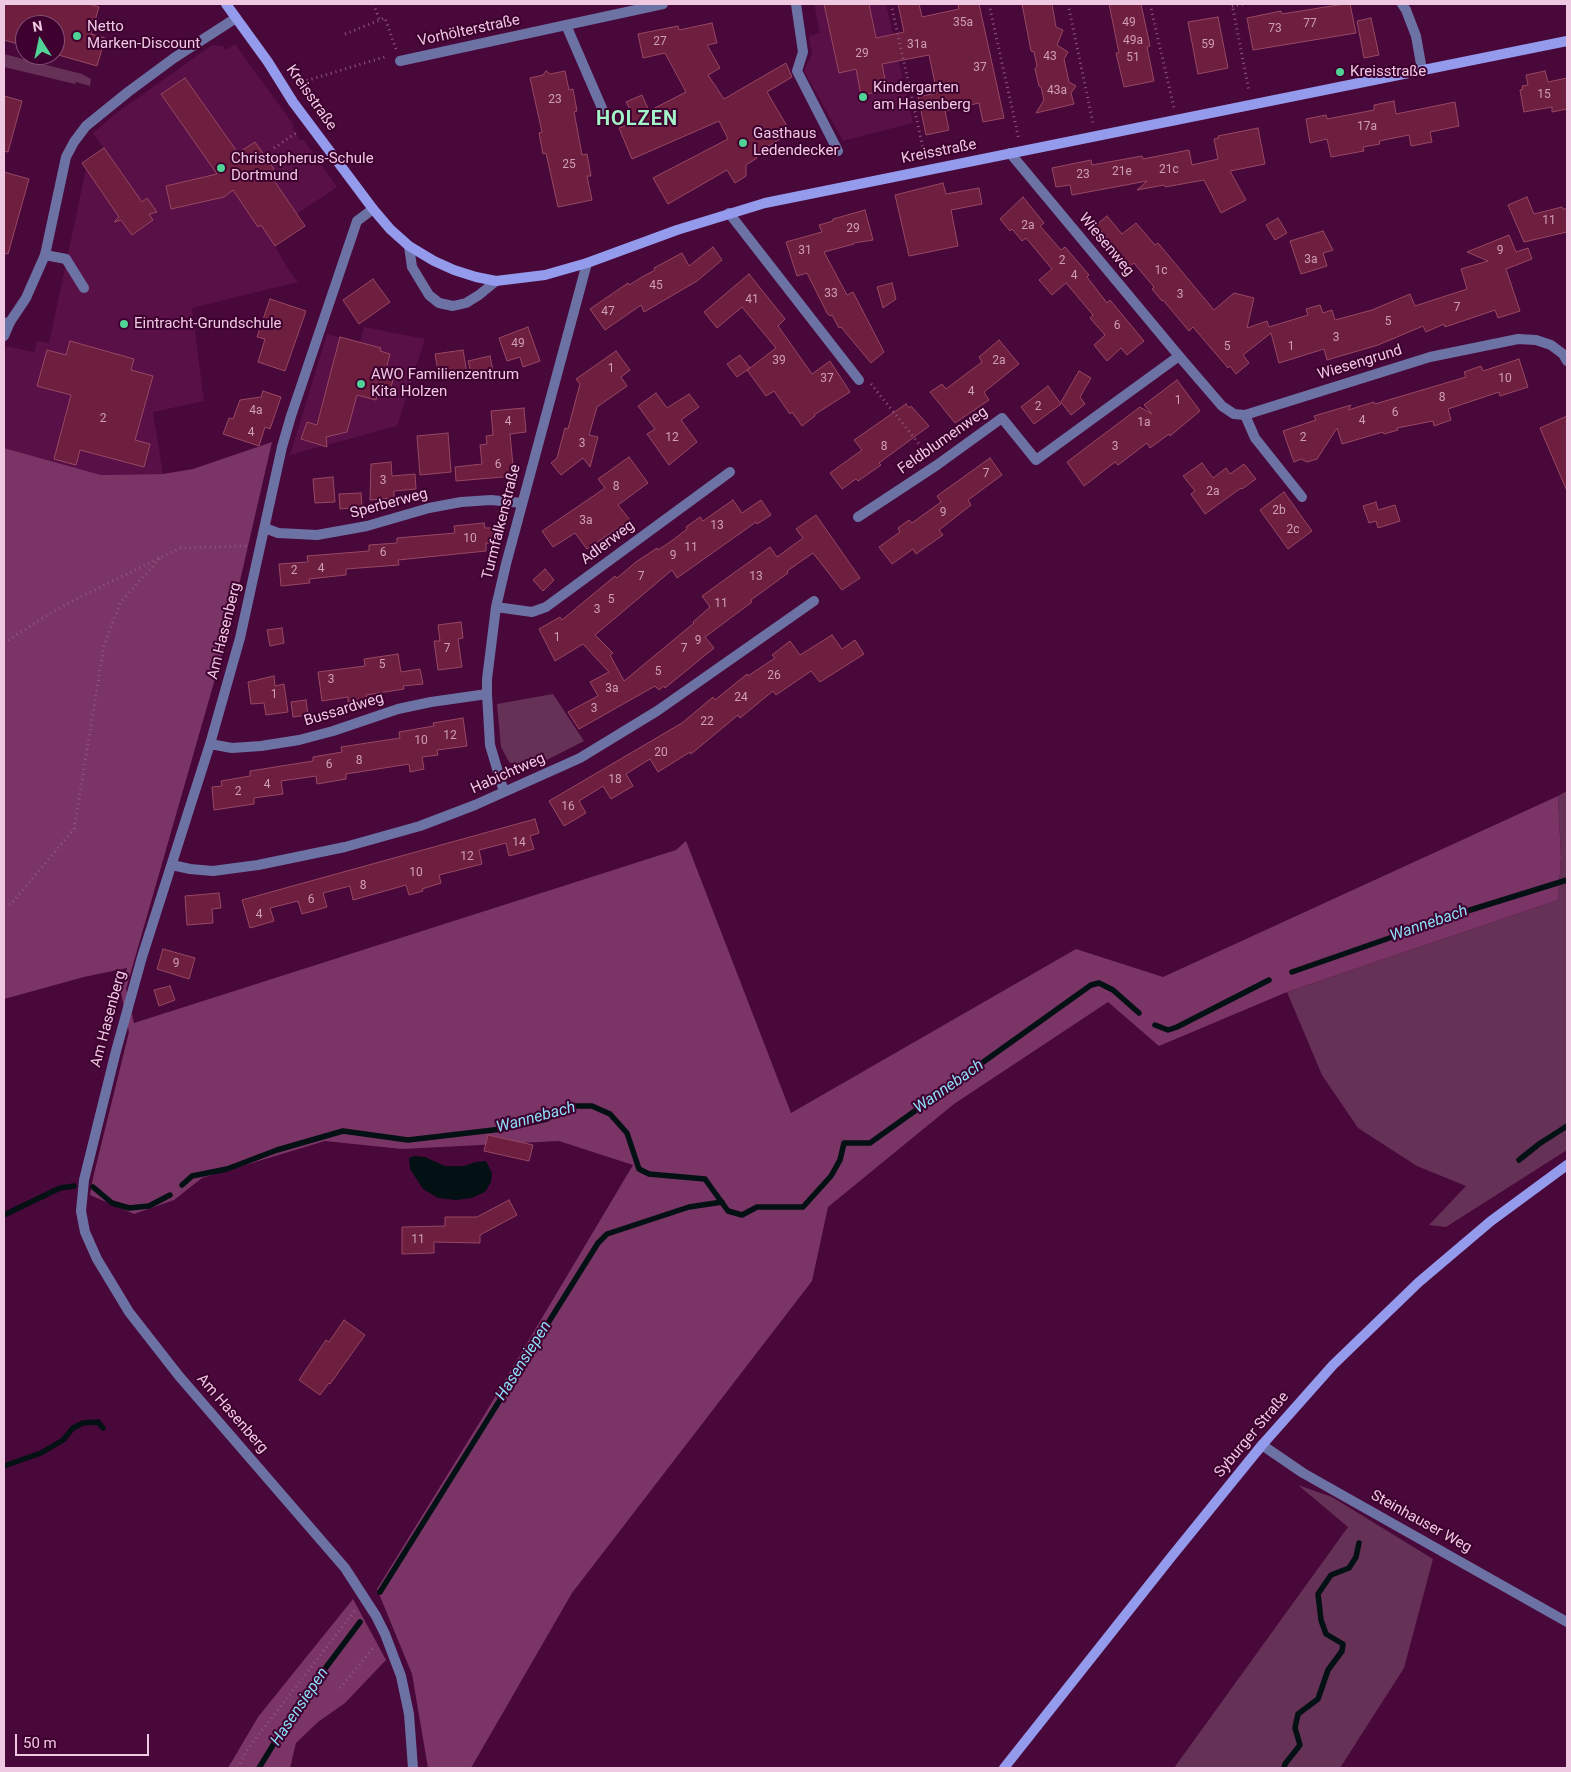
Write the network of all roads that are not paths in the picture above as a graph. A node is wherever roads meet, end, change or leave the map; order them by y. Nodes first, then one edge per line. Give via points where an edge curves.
1 (226, 4) edge
2 (662, 4) edge
3 (796, 4) edge
4 (1402, 4) edge
5 (236, 18) junction
6 (566, 25) junction
7 (1567, 41) edge
8 (400, 61) dead end
9 (1422, 70) junction
10 (605, 115) dead end
11 (838, 151) dead end
12 (1010, 153) junction
13 (373, 209) junction
14 (728, 213) junction
15 (409, 246) junction
16 (45, 255) junction
17 (586, 263) junction
18 (496, 281) junction
19 (84, 288) dead end
20 (7, 323) edge
21 (4, 336) edge
22 (1179, 356) junction
23 (1567, 361) edge
24 (858, 380) road end
25 (1245, 415) junction
26 (730, 472) dead end
27 (1302, 497) dead end
28 (522, 503) junction
29 (858, 517) dead end
30 (265, 528) junction
31 (814, 602) dead end
32 (496, 607) junction
33 (487, 694) junction
34 (210, 744) junction
35 (504, 792) junction
36 (172, 865) junction
37 (1567, 1165) edge
38 (1262, 1445) junction
39 (1567, 1622) edge
40 (413, 1768) edge
41 (1004, 1768) edge

1 - 5 main road, Kreisstraße
2 - 6 street, Vorhölterstraße
3 - 11 street via 803,52 797,71
4 - 9 street via 1416,36
5 - 13 main road, Kreisstraße via 293,102
5 - 16 street via 174,58 86,126 66,157
6 - 8 street, Vorhölterstraße
6 - 10 street
7 - 9 main road, Kreisstraße
9 - 12 main road, Kreisstraße
12 - 14 main road, Kreisstraße
12 - 22 street, Wiesenweg
13 - 15 main road, Kreisstraße
13 - 30 street, Am Hasenberg via 357,221 291,416
14 - 17 main road, Kreisstraße
14 - 24 street
15 - 18 main road, Kreisstraße via 454,270
15 - 18 street via 412,267 429,295 439,303 453,306 466,302
16 - 19 street via 66,258
16 - 20 street via 26,298
17 - 18 main road, Kreisstraße via 545,275
17 - 28 street, Turmfalkenstraße
20 - 21 street
22 - 25 street via 1222,406 1234,414
22 - 29 street, Feldblumenweg via 1036,460 1002,418
23 - 25 street, Wiesengrund via 1551,345 1518,339 1430,357
25 - 27 street via 1255,438
26 - 32 street, Adlerweg via 546,607 532,612
28 - 30 street, Sperberweg via 461,502 317,536 278,533
28 - 32 street, Turmfalkenstraße
30 - 34 street, Am Hasenberg via 240,638
31 - 35 street, Habichtweg via 657,711 580,758
32 - 33 street, Turmfalkenstraße
33 - 34 street, Bussardweg via 398,709 299,740 232,748
33 - 35 street, Turmfalkenstraße via 490,745
34 - 36 street, Am Hasenberg
35 - 36 street, Habichtweg via 420,826 345,847 213,871
36 - 40 street, Am Hasenberg via 142,957 98,1117 82,1194 85,1232 129,1312 179,1376 345,1568 365,1598 385,1634 400,1676 409,1714
37 - 38 main road, Syburger Straße via 1491,1221 1419,1282 1333,1365
38 - 39 street, Steinhauser Weg via 1303,1473
38 - 41 main road, Syburger Straße

